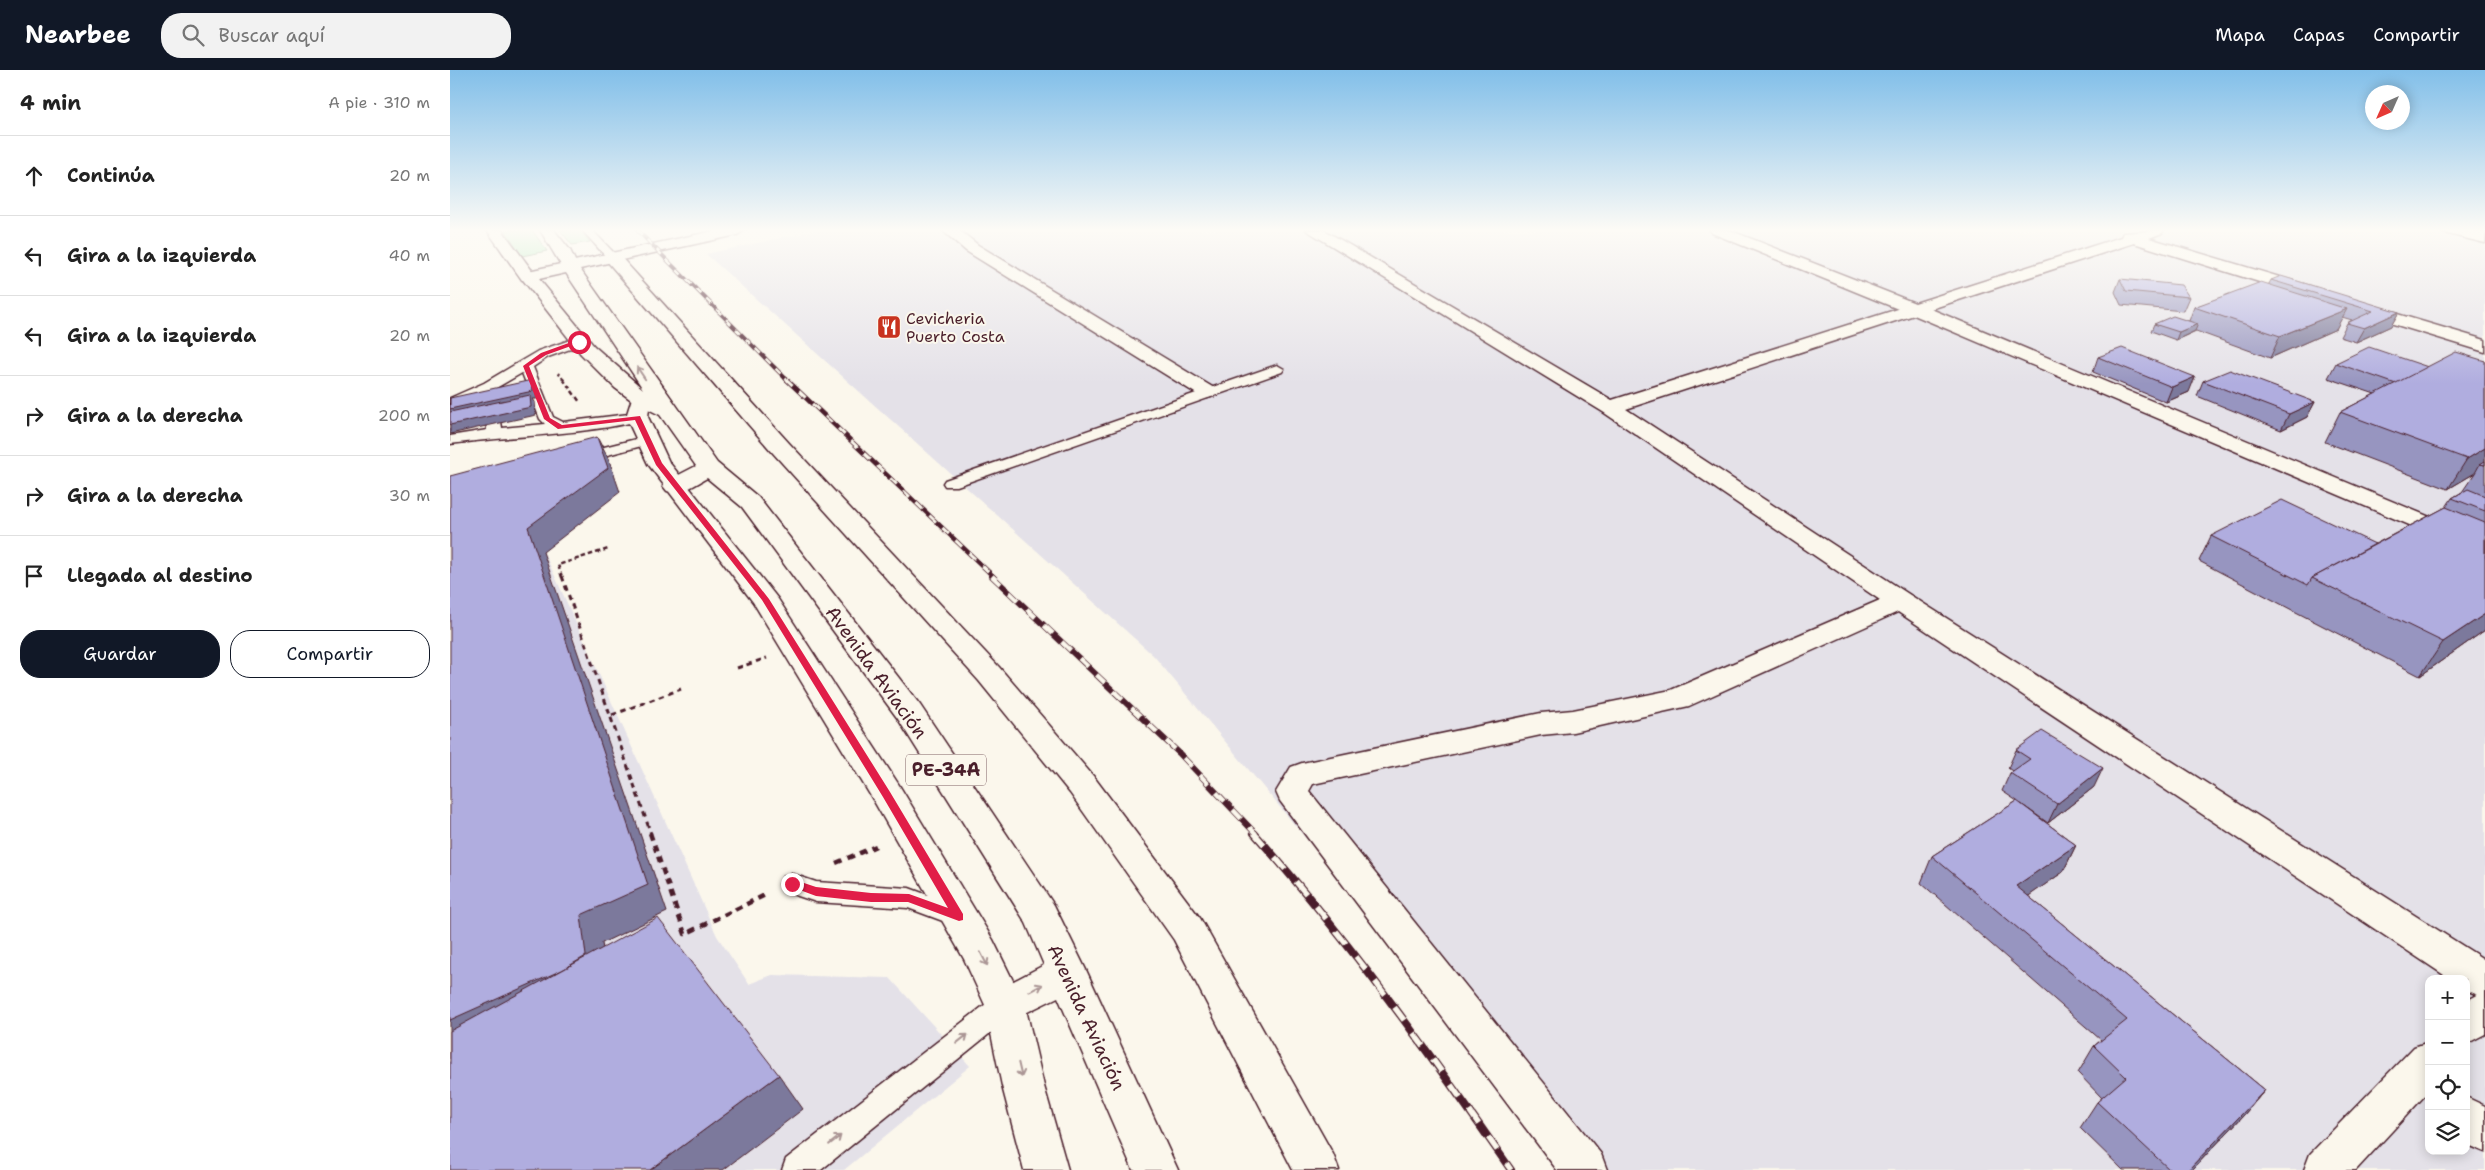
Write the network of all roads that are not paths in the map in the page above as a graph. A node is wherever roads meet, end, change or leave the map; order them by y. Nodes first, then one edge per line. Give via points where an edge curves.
1 (532, 281) edge
2 (579, 281) edge
3 (584, 281) edge
4 (634, 281) edge
5 (1026, 281) edge
6 (1399, 281) edge
7 (1845, 281) edge
8 (1997, 281) edge
9 (2276, 281) edge
10 (581, 284) junction
11 (2324, 296) edge
12 (2343, 302) edge
13 (1912, 308) junction
14 (579, 342) junction
15 (2485, 346) edge
16 (526, 366) junction
17 (1277, 369) dead end
18 (489, 386) junction
19 (1207, 392) junction
20 (450, 402) edge
21 (1610, 408) junction
22 (669, 413) junction
23 (642, 419) junction
24 (560, 427) junction
25 (495, 433) junction
26 (450, 440) edge
27 (570, 460) edge
28 (710, 468) junction
29 (951, 482) dead end
30 (675, 486) junction
31 (2485, 549) edge
32 (1900, 601) junction
33 (784, 887) road end
34 (959, 917) junction
35 (1068, 972) junction
36 (2485, 981) edge
37 (1004, 1005) junction
38 (2485, 1008) edge
39 (2470, 1022) edge
40 (2423, 1077) edge
41 (2470, 1121) edge
42 (2485, 1131) edge
43 (797, 1170) edge
44 (1046, 1170) edge
45 (1156, 1170) edge
46 (1317, 1170) edge
47 (1585, 1170) edge
48 (2326, 1170) edge

1 - 14 main road
2 - 10 main road, Avenida Aviación / PE-34A
3 - 10 main road
4 - 46 main road via 781,448 989,674 1082,785 1187,929
5 - 19 main road
6 - 21 main road
7 - 13 main road
8 - 13 main road
9 - 11 main road
22 -> 10 main road, Avenida Aviación / PE-34A
12 - 15 main road
13 - 21 main road
13 - 31 main road
14 - 16 lane via 544,354
14 - 23 main road
16 - 18 lane
16 - 24 lane via 547,419
17 - 19 lane
18 - 20 lane
18 - 25 lane
19 - 29 lane
21 - 32 main road
22 - 23 main road
22 - 28 main road, Avenida Aviación / PE-34A
23 - 24 lane
23 - 27 lane
23 - 30 main road via 659,464
24 - 25 lane
25 - 26 lane
28 - 30 main road
28 - 35 main road, Avenida Aviación / PE-34A via 750,502 909,712 1041,916
30 - 34 main road via 765,599 887,794
32 - 36 main road
32 - 47 main road via 1678,699 1573,721 1541,724 1302,775 1292,792
33 - 34 lane via 909,898
34 -> 37 main road via 980,952
37 -> 35 main road
35 - 45 main road, Avenida Aviación / PE-34A
43 -> 37 lane
37 -> 44 main road
38 - 39 main road
40 - 48 main road
41 - 42 main road

